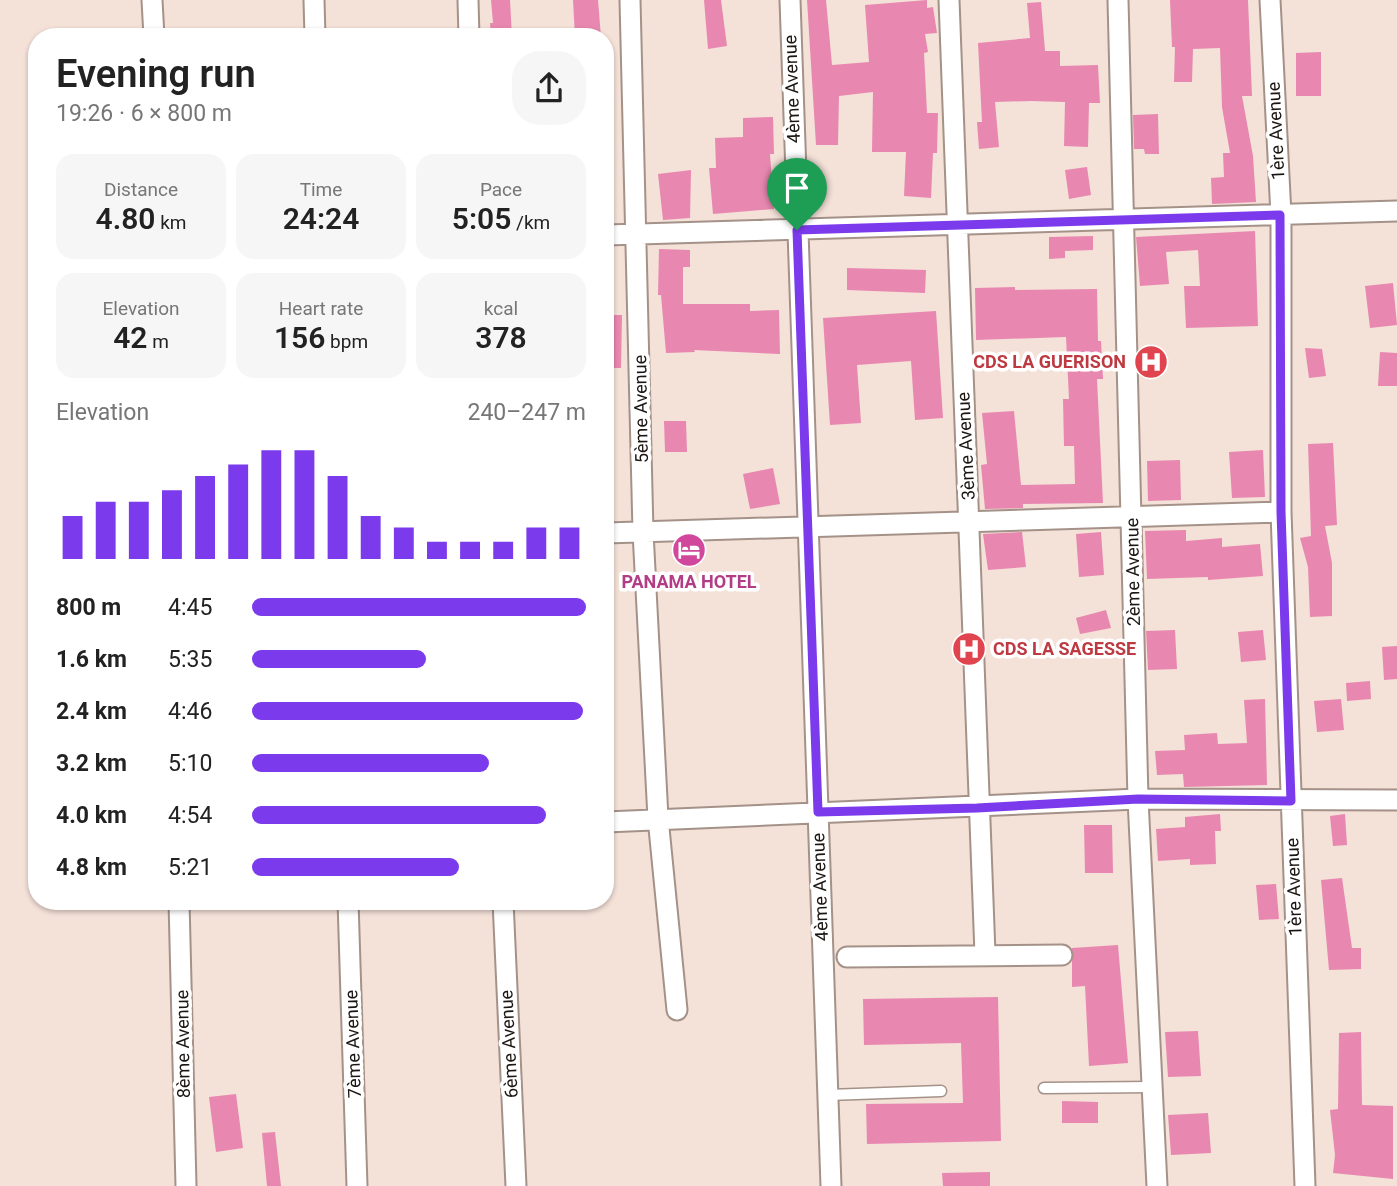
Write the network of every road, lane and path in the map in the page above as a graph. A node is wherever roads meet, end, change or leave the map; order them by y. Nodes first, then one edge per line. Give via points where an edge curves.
1 (152, 0) edge
2 (314, 0) edge
3 (468, 0) edge
4 (630, 0) edge
5 (790, 0) edge
6 (949, 0) edge
7 (1118, 0) edge
8 (1270, 0) edge
9 (153, 28) edge
10 (315, 28) edge
11 (469, 28) edge
12 (1397, 211) edge
13 (1280, 215) junction
14 (1123, 219) junction
15 (956, 225) junction
16 (797, 230) junction
17 (638, 232) junction
18 (614, 234) edge
19 (1281, 512) junction
20 (1132, 517) junction
21 (969, 522) junction
22 (809, 525) junction
23 (643, 532) junction
24 (614, 533) edge
25 (1138, 799) junction
26 (1397, 800) edge
27 (1291, 801) junction
28 (977, 808) junction
29 (818, 812) junction
30 (658, 818) junction
31 (614, 821) edge
32 (179, 910) edge
33 (348, 910) edge
34 (503, 910) edge
35 (985, 954) junction
36 (1062, 955) dead end
37 (847, 957) dead end
38 (677, 1010) dead end
39 (1154, 1087) junction
40 (1044, 1088) dead end
41 (941, 1091) dead end
42 (828, 1095) junction
43 (186, 1186) edge
44 (357, 1186) edge
45 (516, 1186) edge
46 (831, 1186) edge
47 (1157, 1186) edge
48 (1305, 1186) edge

1 - 9 street
2 - 10 street
3 - 11 street
4 - 17 street, 5ème Avenue
5 - 16 street, 4ème Avenue
6 - 15 street, 3ème Avenue
7 - 14 street, 2ème Avenue
8 - 13 street, 1ère Avenue
12 - 13 street
13 - 14 street
13 - 19 street, 1ère Avenue
14 - 15 street
14 - 20 street, 2ème Avenue
15 - 16 street
15 - 21 street, 3ème Avenue
16 - 17 street
16 - 22 street, 4ème Avenue
17 - 18 street
17 - 23 street, 5ème Avenue
19 - 20 street
19 - 27 street, 1ère Avenue
20 - 21 street
20 - 25 street, 2ème Avenue
21 - 22 street
21 - 28 street, 3ème Avenue
22 - 23 street
22 - 29 street, 4ème Avenue
23 - 24 street
23 - 30 street, 5ème Avenue
25 - 27 street
25 - 28 street
25 - 39 street, 2ème Avenue
26 - 27 street
27 - 48 street, 1ère Avenue
28 - 29 street
28 - 35 street, 3ème Avenue
29 - 30 street
29 - 42 street, 4ème Avenue
30 - 31 street
30 - 38 street, 5ème Avenue
32 - 43 street, 8ème Avenue
33 - 44 street, 7ème Avenue
34 - 45 street, 6ème Avenue
35 - 36 street
35 - 37 street
39 - 40 lane
39 - 47 street, 2ème Avenue
41 - 42 lane
42 - 46 street, 4ème Avenue

